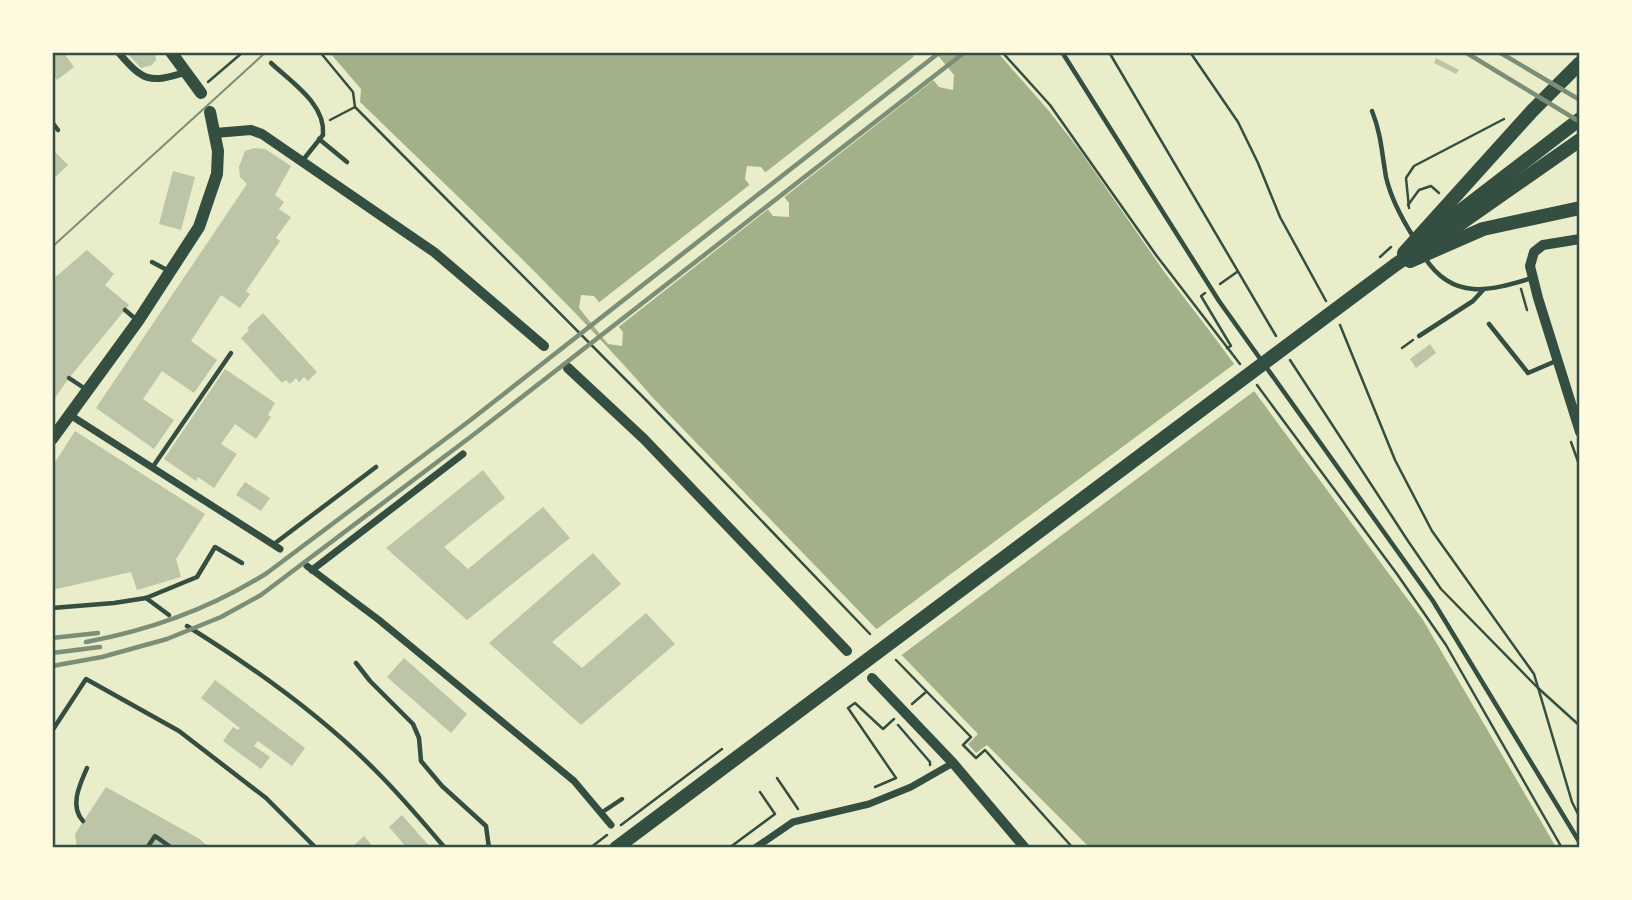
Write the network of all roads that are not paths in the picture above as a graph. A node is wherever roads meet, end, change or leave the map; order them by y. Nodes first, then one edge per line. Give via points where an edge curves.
1 (118, 52) edge
2 (170, 52) edge
3 (1062, 52) edge
4 (271, 62) dead end
5 (1580, 62) edge
6 (186, 72) junction
7 (200, 91) road end
8 (1372, 111) dead end
9 (210, 112) dead end
10 (1580, 119) edge
11 (52, 122) edge
12 (58, 130) dead end
13 (215, 133) junction
14 (319, 139) junction
15 (1579, 140) edge
16 (302, 161) junction
17 (347, 162) dead end
18 (1580, 208) edge
19 (1452, 218) junction
20 (1580, 239) edge
21 (152, 262) dead end
22 (1395, 265) junction
23 (171, 271) junction
24 (1532, 278) junction
25 (1483, 290) junction
26 (125, 310) dead end
27 (138, 321) junction
28 (1489, 324) dead end
29 (1419, 336) road end
30 (544, 345) dead end
31 (231, 353) dead end
32 (1557, 360) junction
33 (568, 368) dead end
34 (69, 377) dead end
35 (88, 390) junction
36 (70, 415) junction
37 (1580, 432) edge
38 (52, 439) edge
39 (463, 454) dead end
40 (376, 467) dead end
41 (152, 468) junction
42 (276, 547) joint
43 (242, 563) dead end
44 (146, 598) junction
45 (52, 608) edge
46 (169, 615) dead end
47 (187, 626) dead end
48 (847, 651) dead end
49 (356, 663) dead end
50 (872, 678) dead end
51 (52, 731) edge
52 (953, 763) junction
53 (87, 768) dead end
54 (622, 799) dead end
55 (601, 813) junction
56 (83, 821) dead end
57 (611, 825) dead end
58 (1580, 843) edge
59 (147, 848) edge
60 (172, 848) edge
61 (316, 848) edge
62 (445, 848) edge
63 (489, 848) edge
64 (616, 848) edge
65 (755, 848) edge
66 (1025, 848) edge

1 - 6 street via 149,79
2 - 6 main road
3 - 58 lane via 1219,301 1433,601
4 - 14 lane via 315,105 324,126
5 - 19 main road via 1532,111
6 - 7 main road
8 - 25 lane via 1380,130 1390,192 1427,261 1450,282
9 - 13 main road
10 - 19 main road
11 - 12 lane
13 - 16 street via 251,130
13 - 23 main road via 217,174 199,227
14 - 16 lane
14 - 17 lane
15 - 19 main road
16 - 30 street via 433,253
18 - 19 main road via 1492,227
19 - 22 main road via 1430,241
19 - 22 main road via 1410,244
19 - 22 main road via 1420,259
20 - 24 street via 1538,248 1531,258
21 - 23 lane
22 - 64 main road
23 - 27 main road
24 - 25 lane
24 - 32 street
25 - 29 lane
26 - 27 lane
27 - 35 main road
28 - 32 lane via 1528,373
31 - 41 lane
32 - 37 street
33 - 48 street via 644,439
34 - 35 lane
35 - 36 main road
36 - 38 main road
36 - 41 street
39 - 55 street via 309,568 574,781
40 - 42 lane
41 - 42 street
43 - 44 lane via 215,547 197,577
44 - 45 lane
44 - 46 lane
47 - 62 lane via 325,724 378,772
49 - 63 lane via 414,723 421,761 486,826
50 - 52 street
51 - 61 lane via 86,679 179,732 266,799
52 - 65 street via 869,804 793,822
52 - 66 street
53 - 56 lane via 76,799
54 - 55 lane
55 - 57 street
59 - 60 lane via 155,836

